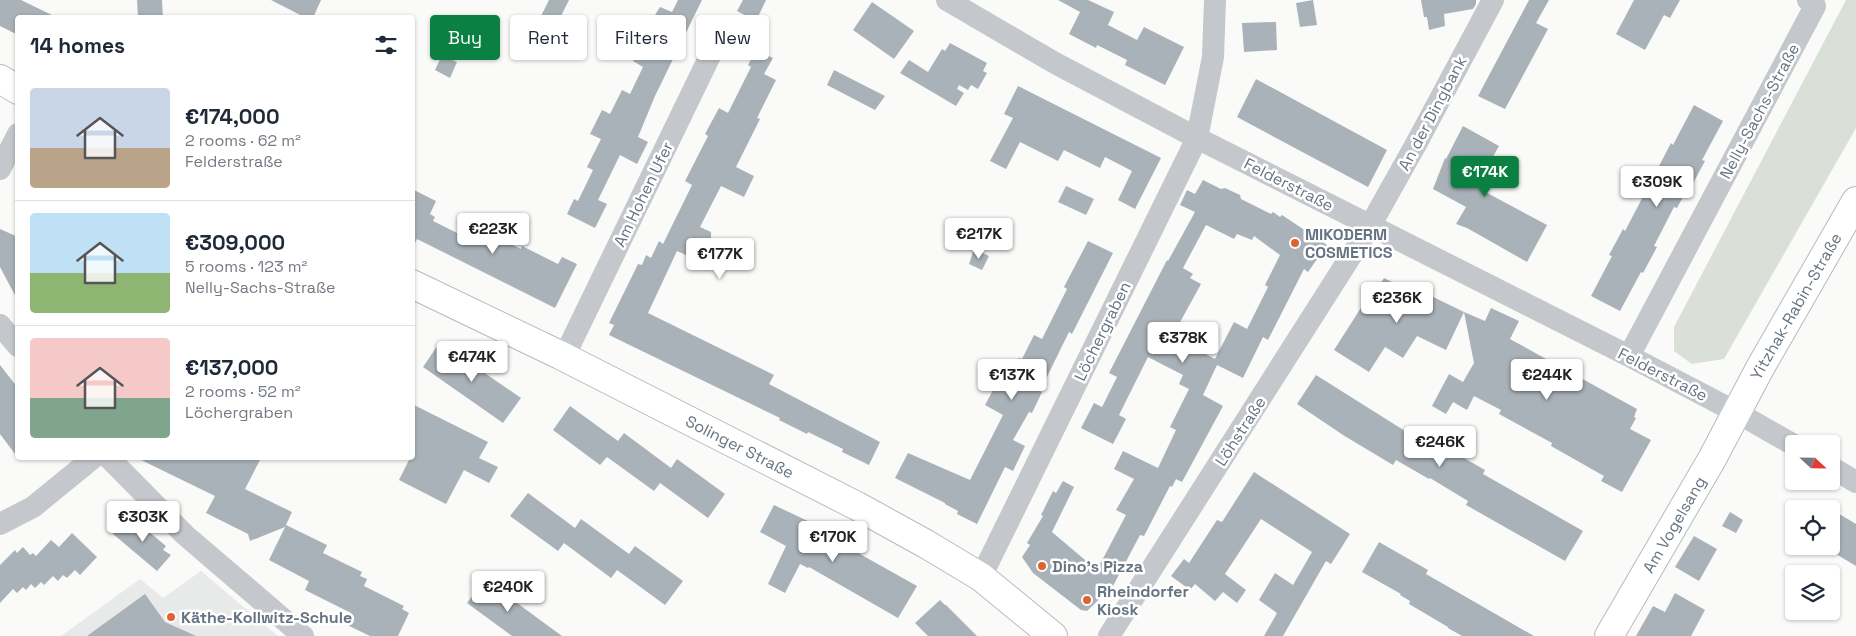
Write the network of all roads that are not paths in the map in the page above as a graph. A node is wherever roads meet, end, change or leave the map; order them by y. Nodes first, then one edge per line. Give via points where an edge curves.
1 (947, 0) edge
2 (1214, 0) edge
3 (1493, 0) edge
4 (1808, 0) edge
5 (708, 60) edge
6 (0, 79) edge
7 (15, 88) edge
8 (1197, 138) junction
9 (15, 140) edge
10 (0, 169) edge
11 (1856, 201) edge
12 (1370, 226) junction
13 (415, 285) edge
14 (0, 325) edge
15 (15, 342) edge
16 (1629, 356) junction
17 (564, 357) junction
18 (1736, 412) junction
19 (1785, 439) edge
20 (91, 460) edge
21 (111, 460) edge
22 (1840, 472) edge
23 (1856, 482) edge
24 (0, 524) edge
25 (980, 577) junction
26 (303, 636) edge
27 (1053, 636) edge
28 (1109, 636) edge
29 (1609, 636) edge

1 - 8 street, Felderstraße via 1055,63
2 - 8 street, Löchergraben via 1212,57
3 - 12 street, An der Dingbank
4 - 16 street, Nelly-Sachs-Straße via 1815,6
5 - 17 street, Am Hohen Ufer
6 - 7 main road
8 - 12 street, Felderstraße
8 - 25 street, Löchergraben
9 - 10 street
11 - 18 main road, Yitzhak-Rabin-Straße
12 - 16 street, Felderstraße
12 - 28 street, Löhstraße
13 - 17 main road, Solinger Straße
14 - 15 street
16 - 18 street, Felderstraße
17 - 25 main road, Solinger Straße via 858,506
18 - 19 street, Felderstraße
18 - 29 main road, Am Vogelsang
20 - 24 street via 33,507
21 - 26 street via 185,535
22 - 23 street
25 - 27 main road, Solinger Straße

